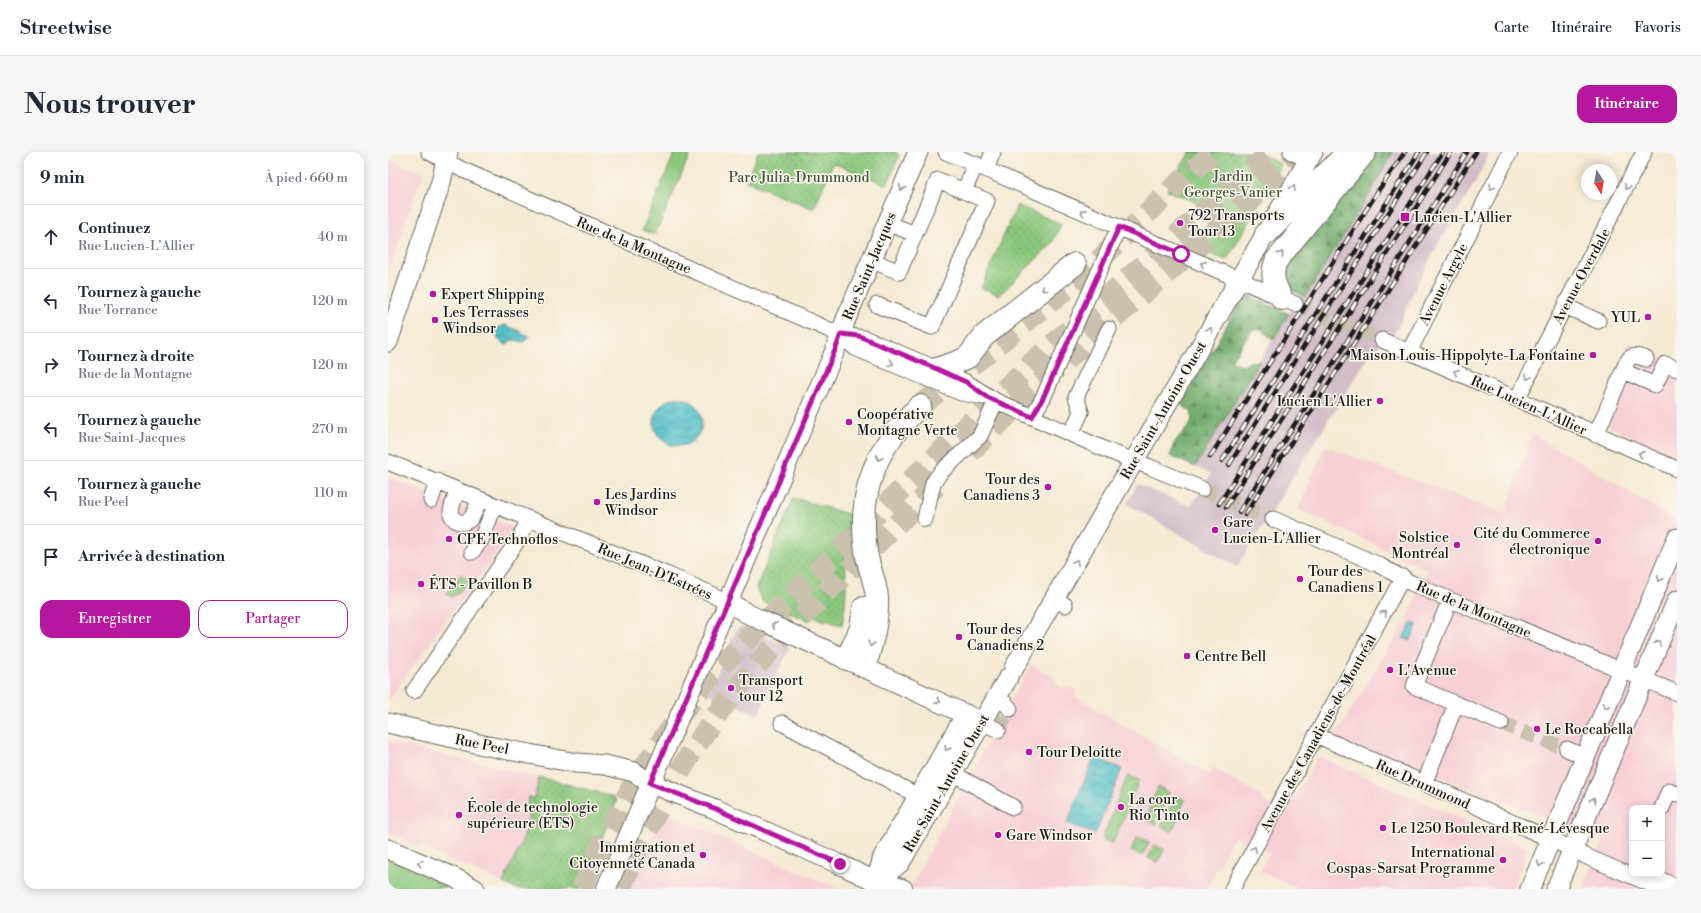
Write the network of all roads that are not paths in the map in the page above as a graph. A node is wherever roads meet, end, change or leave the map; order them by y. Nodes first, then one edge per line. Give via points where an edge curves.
1 (429, 152) edge
2 (918, 152) edge
3 (946, 152) edge
4 (993, 152) edge
5 (1291, 152) edge
6 (1348, 152) edge
7 (1365, 152) edge
8 (1510, 152) edge
9 (1644, 152) edge
10 (1311, 156) edge
11 (447, 157) edge
12 (981, 166) junction
13 (964, 191) junction
14 (887, 223) junction
15 (1119, 227) junction
16 (915, 234) junction
17 (1266, 234) junction
18 (871, 260) junction
19 (1075, 264) dead end
20 (1238, 280) junction
21 (1288, 302) joint
22 (877, 305) dead end
23 (1565, 306) junction
24 (391, 321) edge
25 (1598, 321) dead end
26 (1109, 328) dead end
27 (841, 334) junction
28 (1382, 340) tunnel mouth
29 (388, 342) edge
30 (1409, 352) junction
31 (1646, 359) dead end
32 (937, 369) junction
33 (1677, 369) edge
34 (1623, 371) junction
35 (1517, 399) junction
36 (993, 400) junction
37 (920, 406) tunnel mouth
38 (1032, 417) junction
39 (1071, 434) junction
40 (1596, 435) junction
41 (1134, 460) junction
42 (388, 462) edge
43 (1677, 470) edge
44 (437, 481) junction
45 (1202, 489) tunnel mouth
46 (458, 490) junction
47 (431, 500) dead end
48 (488, 502) junction
49 (529, 519) junction
50 (925, 519) dead end
51 (1273, 519) tunnel mouth
52 (1677, 538) edge
53 (470, 550) dead end
54 (1403, 577) junction
55 (1450, 600) junction
56 (1677, 600) edge
57 (728, 602) junction
58 (856, 663) junction
59 (1621, 670) junction
60 (1643, 679) junction
61 (414, 690) dead end
62 (1677, 693) edge
63 (1456, 704) junction
64 (982, 722) junction
65 (388, 723) edge
66 (782, 723) dead end
67 (1501, 723) tunnel mouth
68 (1316, 735) junction
69 (1567, 750) tunnel mouth
70 (1585, 757) junction
71 (952, 773) junction
72 (650, 783) junction
73 (1424, 784) junction
74 (1677, 794) edge
75 (918, 796) junction
76 (1002, 797) dead end
77 (1663, 805) edge
78 (1551, 839) junction
79 (388, 849) edge
80 (1572, 849) junction
81 (1629, 873) edge
82 (1639, 877) edge
83 (879, 887) edge
84 (1238, 887) edge
85 (1677, 887) edge
86 (475, 889) edge
87 (606, 889) edge
88 (903, 889) edge
89 (1530, 889) edge
90 (1556, 889) edge
91 (1662, 889) edge

1 - 11 street, Rue de la Montagne
2 -> 14 main road, Rue Saint-Jacques
3 - 12 street
4 - 12 street
5 - 10 street
6 - 17 highway
21 -> 7 highway via 1275,285 1273,275 1276,261
8 -> 30 street, Avenue Argyle
9 -> 23 street, Avenue Overdale
17 -> 10 main road, Rue Saint-Antoine Ouest
11 - 24 main road via 441,182
11 - 27 street, Rue de la Montagne via 461,169
12 - 13 street
15 -> 12 street
13 - 16 street via 938,180
13 - 22 street via 987,201 932,328
14 - 16 street
14 - 18 main road, Rue Saint-Jacques
20 -> 15 street via 1183,249
15 - 38 street via 1043,398
16 - 18 street via 900,272
17 - 20 main road, Rue Saint-Antoine Ouest
18 - 27 main road, Rue Saint-Jacques
19 -> 32 highway via 984,336 968,358
20 - 21 street
41 -> 20 main road, Rue Saint-Antoine Ouest
23 - 25 street
23 -> 35 street, Avenue Overdale
24 - 29 main road
26 - 39 street via 1076,397 1081,412
27 - 32 street, Rue de la Montagne via 859,336
27 -> 36 street, Rue de la Montagne via 855,348 961,392
27 - 57 main road, Rue Saint-Jacques
28 - 30 street, Rue Lucien-L'Allier
35 -> 30 street, Rue Lucien-L'Allier
31 - 34 street via 1632,356
32 - 36 street, Rue de la Montagne via 966,382
33 - 34 street via 1665,364 1655,385
34 - 40 street
35 - 40 street, Rue Lucien-L'Allier
36 - 38 street, Rue de la Montagne
36 - 50 street via 980,436 940,473 933,483
37 -> 58 highway via 891,437 870,477 864,512 867,557 877,603 874,632
38 - 39 street, Rue de la Montagne
39 - 41 street, Rue de la Montagne
43 -> 40 street, Rue Lucien-L'Allier
41 - 45 street, Rue de la Montagne
64 -> 41 main road, Rue Saint-Antoine Ouest via 1003,704 1011,673 1064,595
42 - 44 street, Rue Jean-D'Estrées
44 - 46 street, Rue Jean-D'Estrées
44 - 47 street
46 - 48 street, Rue Jean-D'Estrées
46 - 48 street via 451,511 456,521 469,520
48 - 49 street, Rue Jean-D'Estrées
48 - 53 street
49 - 57 street, Rue Jean-D'Estrées
49 - 61 street via 520,537
51 - 54 street, Rue de la Montagne
52 -> 59 main road
54 - 55 street, Rue de la Montagne
68 -> 54 street, Avenue des Canadiens-de-Montréal
55 - 59 street, Rue de la Montagne
55 - 63 street via 1414,686
60 -> 56 main road
58 -> 57 main road, Rue Jean-D'Estrées via 748,614
57 - 72 main road, Rue Saint-Jacques
58 -> 64 main road, Rue Jean-D'Estrées
59 - 60 street, Rue de la Montagne
59 -> 70 main road
60 - 62 street, Rue de la Montagne
80 -> 60 main road
63 - 67 street
63 - 73 street
64 - 71 main road, Rue Saint-Antoine Ouest
64 -> 75 main road, Rue Saint-Antoine Ouest
65 - 72 main road, Rue Peel via 576,763 602,776 628,783
66 - 75 street
68 - 73 street, Rue Drummond
84 -> 68 street, Avenue des Canadiens-de-Montréal
69 - 70 street
70 - 78 main road
71 - 76 street
71 - 83 main road, Rue Saint-Antoine Ouest via 900,863
72 - 83 main road, Rue Peel via 716,809
72 - 87 main road, Rue Saint-Jacques
73 - 78 street, Rue Drummond
74 - 77 street via 1669,791
75 - 83 main road, Rue Saint-Antoine Ouest via 883,857
78 - 80 street, Rue Drummond
78 -> 89 main road
86 -> 79 main road
80 - 81 street, Rue Drummond
80 - 90 main road
82 - 85 street
82 - 91 street, Rue Drummond
83 - 88 main road, Rue Peel

